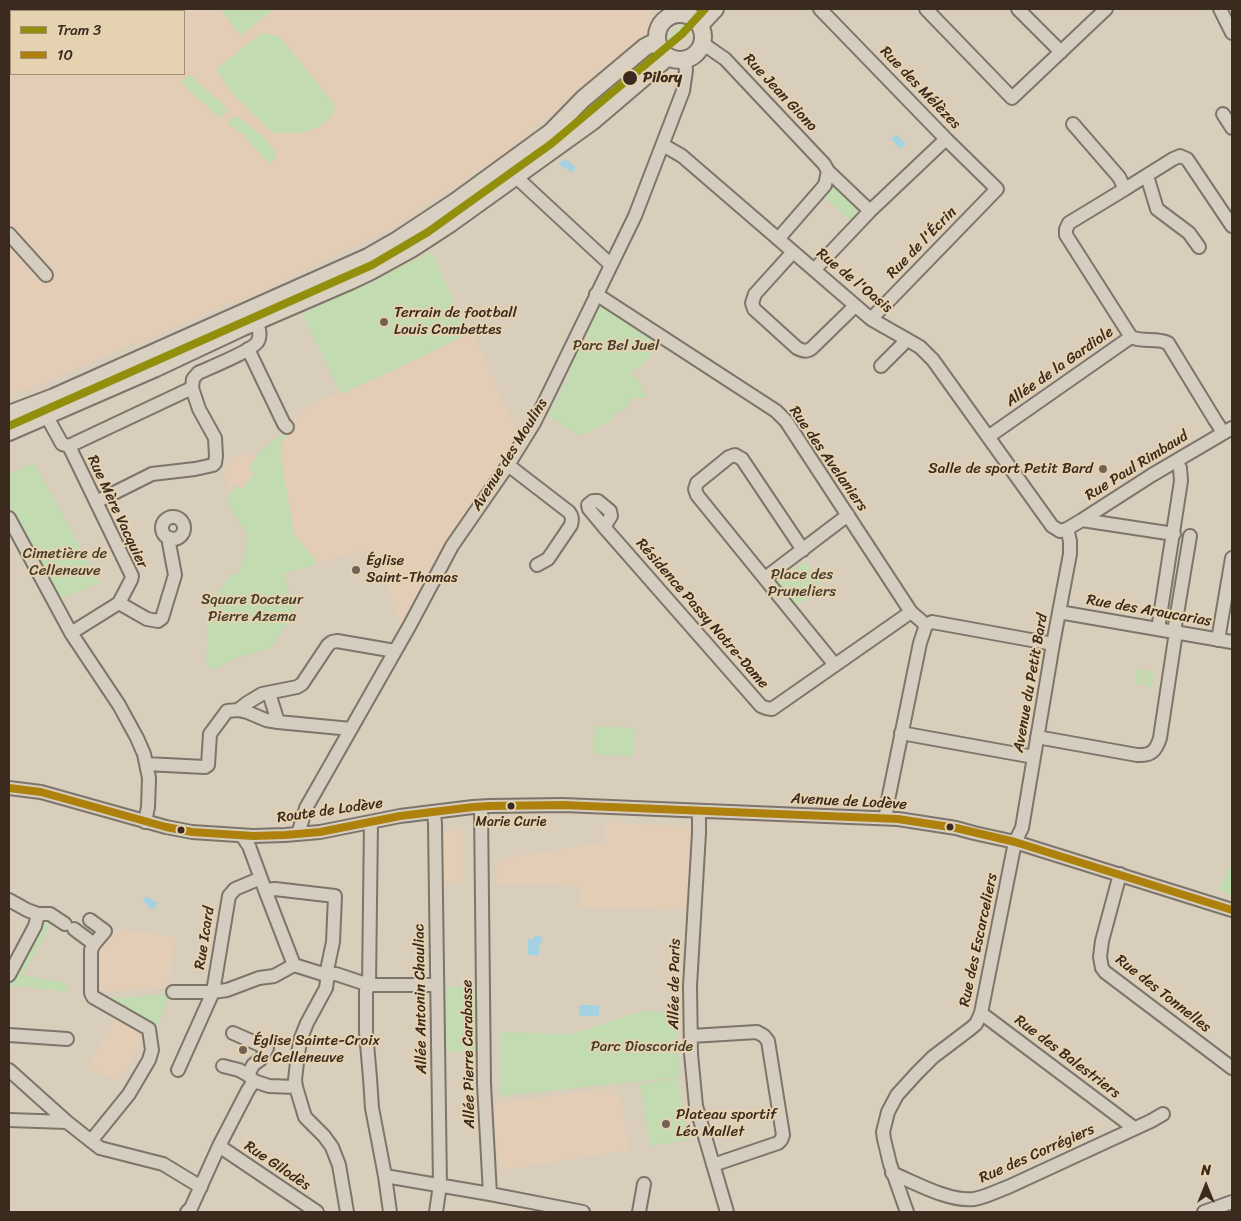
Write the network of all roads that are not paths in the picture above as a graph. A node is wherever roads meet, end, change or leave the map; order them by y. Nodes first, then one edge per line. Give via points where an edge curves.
1 (715, 9) edge
2 (820, 9) edge
3 (926, 9) edge
4 (1018, 9) edge
5 (1106, 9) edge
6 (1220, 9) edge
7 (683, 12) edge
8 (700, 25) junction
9 (1232, 33) edge
10 (657, 41) junction
11 (702, 44) junction
12 (1061, 52) junction
13 (676, 58) junction
14 (1223, 114) dead end
15 (1073, 124) dead end
16 (1232, 128) edge
17 (946, 139) junction
18 (663, 145) junction
19 (828, 171) junction
20 (515, 176) junction
21 (1147, 176) junction
22 (997, 189) joint
23 (1126, 189) junction
24 (870, 211) junction
25 (1232, 226) edge
26 (9, 234) edge
27 (778, 239) junction
28 (1199, 247) dead end
29 (793, 252) junction
30 (611, 265) junction
31 (814, 270) junction
32 (46, 275) dead end
33 (596, 294) junction
34 (855, 306) junction
35 (871, 319) junction
36 (257, 322) junction
37 (1131, 337) junction
38 (908, 340) junction
39 (248, 349) junction
40 (881, 366) dead end
41 (192, 388) junction
42 (9, 414) edge
43 (46, 415) junction
44 (287, 426) dead end
45 (1227, 430) edge
46 (9, 432) edge
47 (988, 437) junction
48 (69, 446) junction
49 (1176, 461) junction
50 (508, 466) junction
51 (96, 502) junction
52 (848, 515) junction
53 (9, 518) edge
54 (1082, 520) junction
55 (604, 527) dead end
56 (1064, 530) junction
57 (1174, 534) junction
58 (1190, 536) dead end
59 (170, 538) dead end
60 (802, 550) junction
61 (1232, 558) edge
62 (537, 565) dead end
63 (764, 578) junction
64 (118, 603) junction
65 (911, 612) junction
66 (1060, 612) junction
67 (926, 625) junction
68 (1158, 629) junction
69 (1175, 632) junction
70 (71, 633) junction
71 (1218, 640) junction
72 (1232, 642) edge
73 (1053, 644) junction
74 (395, 651) junction
75 (835, 665) junction
76 (269, 693) junction
77 (238, 710) junction
78 (278, 722) junction
79 (351, 729) junction
80 (902, 733) junction
81 (1037, 737) junction
82 (1034, 757) junction
83 (146, 764) junction
84 (9, 788) edge
85 (481, 806) junction
86 (700, 811) junction
87 (434, 812) junction
88 (886, 818) junction
89 (145, 822) junction
90 (371, 822) junction
91 (298, 834) junction
92 (242, 836) junction
93 (1015, 842) junction
94 (1120, 874) junction
95 (263, 884) junction
96 (9, 900) edge
97 (1232, 910) edge
98 (38, 914) junction
99 (90, 920) dead end
100 (94, 944) junction
101 (294, 965) junction
102 (9, 975) edge
103 (326, 975) junction
104 (369, 985) junction
105 (436, 985) junction
106 (173, 992) dead end
107 (213, 992) junction
108 (981, 1013) junction
109 (233, 1033) dead end
110 (9, 1035) edge
111 (690, 1036) junction
112 (67, 1038) dead end
113 (223, 1066) dead end
114 (1232, 1068) edge
115 (9, 1070) edge
116 (178, 1070) dead end
117 (251, 1078) junction
118 (296, 1087) junction
119 (1163, 1114) dead end
120 (9, 1120) edge
121 (67, 1122) junction
122 (1134, 1128) junction
123 (91, 1140) junction
124 (219, 1146) junction
125 (713, 1165) junction
126 (892, 1173) junction
127 (385, 1176) junction
128 (644, 1184) dead end
129 (440, 1185) junction
130 (201, 1187) junction
131 (490, 1194) junction
132 (1232, 1202) edge
133 (187, 1212) edge
134 (317, 1212) edge
135 (347, 1212) edge
136 (390, 1212) edge
137 (436, 1212) edge
138 (583, 1212) edge
139 (638, 1212) edge
140 (727, 1212) edge
141 (906, 1212) edge
142 (1207, 1212) edge

1 - 8 main road
2 - 17 street, Rue des Mélèzes
3 - 12 street via 1012,98
4 - 12 street
5 - 12 street
6 - 9 street
7 - 8 main road
7 - 10 main road via 664,21
8 - 11 main road
10 - 13 main road via 662,51
10 - 42 main road via 645,47 583,99 551,132 396,241 368,257 144,358
11 - 13 main road via 690,58
11 - 19 street, Rue Jean Giono via 725,59
13 - 18 street, Avenue des Moulins via 686,70 683,91
13 - 20 main road
14 - 16 street
15 - 23 street
17 - 22 street, Rue des Mélèzes
17 - 24 street
18 - 27 street, Rue de l'Oasis via 682,156
18 - 30 street, Avenue des Moulins via 635,216
19 - 24 street, Rue Jean Giono
19 - 27 street via 825,185
20 - 30 street
20 - 36 main road via 403,253
21 - 23 street
21 - 25 street via 1180,156 1187,159
21 - 28 street via 1157,209 1189,233
22 - 35 street, Rue de l'Écrin
23 - 37 street via 1070,223 1066,235
24 - 31 street
26 - 32 street
27 - 29 street, Rue de l'Oasis
29 - 31 street, Rue de l'Oasis
29 - 34 street via 755,294 752,303 754,310 797,348 806,351 812,348
30 - 33 street, Avenue des Moulins
31 - 34 street, Rue de l'Oasis
33 - 50 street, Avenue des Moulins via 534,423
33 - 52 street, Rue des Avelaniers via 776,411 790,426
34 - 35 street, Rue de l'Oasis
35 - 38 street, Rue de l'Oasis
36 - 39 street via 260,335 257,343
36 - 43 main road
37 - 45 street, Allée de la Gardiole via 1168,342 1219,426
37 - 47 street, Allée de la Gardiole
38 - 40 street
38 - 47 street, Rue de l'Oasis via 933,360
39 - 41 street via 198,373
39 - 44 street
41 - 48 street
41 - 51 street via 199,409 216,438 215,463 196,469 152,474
43 - 46 main road
43 - 48 street, Rue Mère Vacquier via 62,444
45 - 49 street, Rue Paul Rimbaud
47 - 56 street, Rue de l'Oasis via 1052,526
48 - 51 street, Rue Mère Vacquier
49 - 54 street, Rue Paul Rimbaud
49 - 57 street via 1181,481
50 - 62 street via 572,515 571,525 548,559
50 - 74 street, Avenue des Moulins via 452,546
51 - 64 street, Rue Mère Vacquier via 132,576
52 - 60 street
52 - 65 street, Rue des Avelaniers
53 - 70 street
54 - 56 street, Rue Paul Rimbaud
54 - 57 street
55 - 75 street, Résidence Passy Notre-Dame via 761,706 772,709
56 - 66 street, Avenue du Petit Bard via 1070,541 1070,554
57 - 68 street
58 - 69 street
59 - 64 street via 174,579 162,618 152,621
60 - 63 street
60 - 63 street via 742,458 729,457 698,483 695,488 697,495
61 - 71 street
63 - 75 street
64 - 70 street, Rue Mère Vacquier
65 - 67 street, Rue des Avelaniers
65 - 75 street, Résidence Passy Notre-Dame
66 - 68 street, Rue des Araucarias
66 - 73 street, Avenue du Petit Bard
67 - 73 street via 932,622
67 - 80 street
68 - 69 street, Rue des Araucarias
69 - 71 street, Rue des Araucarias
69 - 81 street via 1158,746 1151,753 1137,755
70 - 83 street via 119,705 137,738
71 - 72 street, Rue des Araucarias
73 - 81 street, Avenue du Petit Bard
74 - 76 street via 332,642 302,684
74 - 79 street, Avenue des Moulins
76 - 77 street
76 - 78 street
77 - 78 street
77 - 83 street via 227,711 210,734 208,764 205,767
78 - 79 street
79 - 91 street, Avenue des Moulins via 306,808
80 - 82 street
80 - 88 street
81 - 82 street, Avenue du Petit Bard
82 - 93 street, Avenue du Petit Bard via 1022,828
83 - 89 street via 149,778
84 - 89 street, Route de Lodève via 41,792
85 - 86 street, Avenue de Lodève via 563,805
85 - 87 street, Route de Lodève
85 - 131 street, Allée Pierre Carabasse via 484,1084
86 - 88 street, Avenue de Lodève
86 - 111 street, Allée de Paris
87 - 90 street, Route de Lodève
87 - 105 street, Allée Antonin Chauliac
88 - 93 street, Avenue de Lodève via 956,828
89 - 92 street, Route de Lodève via 185,831
90 - 91 street, Route de Lodève
90 - 104 street
91 - 92 street, Route de Lodève
92 - 95 street
93 - 94 street, Avenue de Lodève
93 - 108 street, Rue des Escarceliers
94 - 97 street, Avenue de Lodève
94 - 114 street, Rue des Tonnelles via 1102,941 1102,968
95 - 101 street
95 - 103 street via 275,889 335,896 334,942
95 - 107 street, Rue Icard via 235,889 229,896
96 - 98 street
98 - 100 street via 50,914
98 - 102 street
99 - 100 street via 105,930
100 - 123 street via 91,950 91,993 149,1029 152,1050 129,1094
101 - 103 street
101 - 107 street via 274,976
103 - 104 street via 336,974
103 - 118 street via 326,988 301,1038
104 - 105 street
104 - 127 street via 366,992 366,1032 372,1108
105 - 129 street, Allée Antonin Chauliac
106 - 107 street
107 - 116 street
108 - 122 street, Rue des Balestriers
108 - 126 street, Rue des Escarceliers via 976,1024 933,1057 892,1103 883,1132
109 - 117 street via 267,1048 253,1065
110 - 112 street
111 - 125 street, Allée de Paris via 696,1106
111 - 125 street via 757,1032 768,1041 783,1135 781,1140
113 - 117 street via 239,1070
115 - 121 street
117 - 118 street via 270,1086
117 - 124 street
118 - 135 street via 305,1117 332,1147 339,1165
119 - 122 street, Rue des Corrégiers
120 - 121 street
121 - 123 street
122 - 126 street, Rue des Corrégiers via 986,1196 964,1199 947,1196
123 - 130 street via 100,1148 163,1164
124 - 130 street
124 - 134 street, Rue Gilodès
125 - 140 street, Allée de Paris
126 - 141 street, Rue des Escarceliers
127 - 129 street
127 - 136 street
128 - 139 street
129 - 131 street
129 - 137 street, Allée Antonin Chauliac
130 - 133 street
131 - 138 street
132 - 142 street

